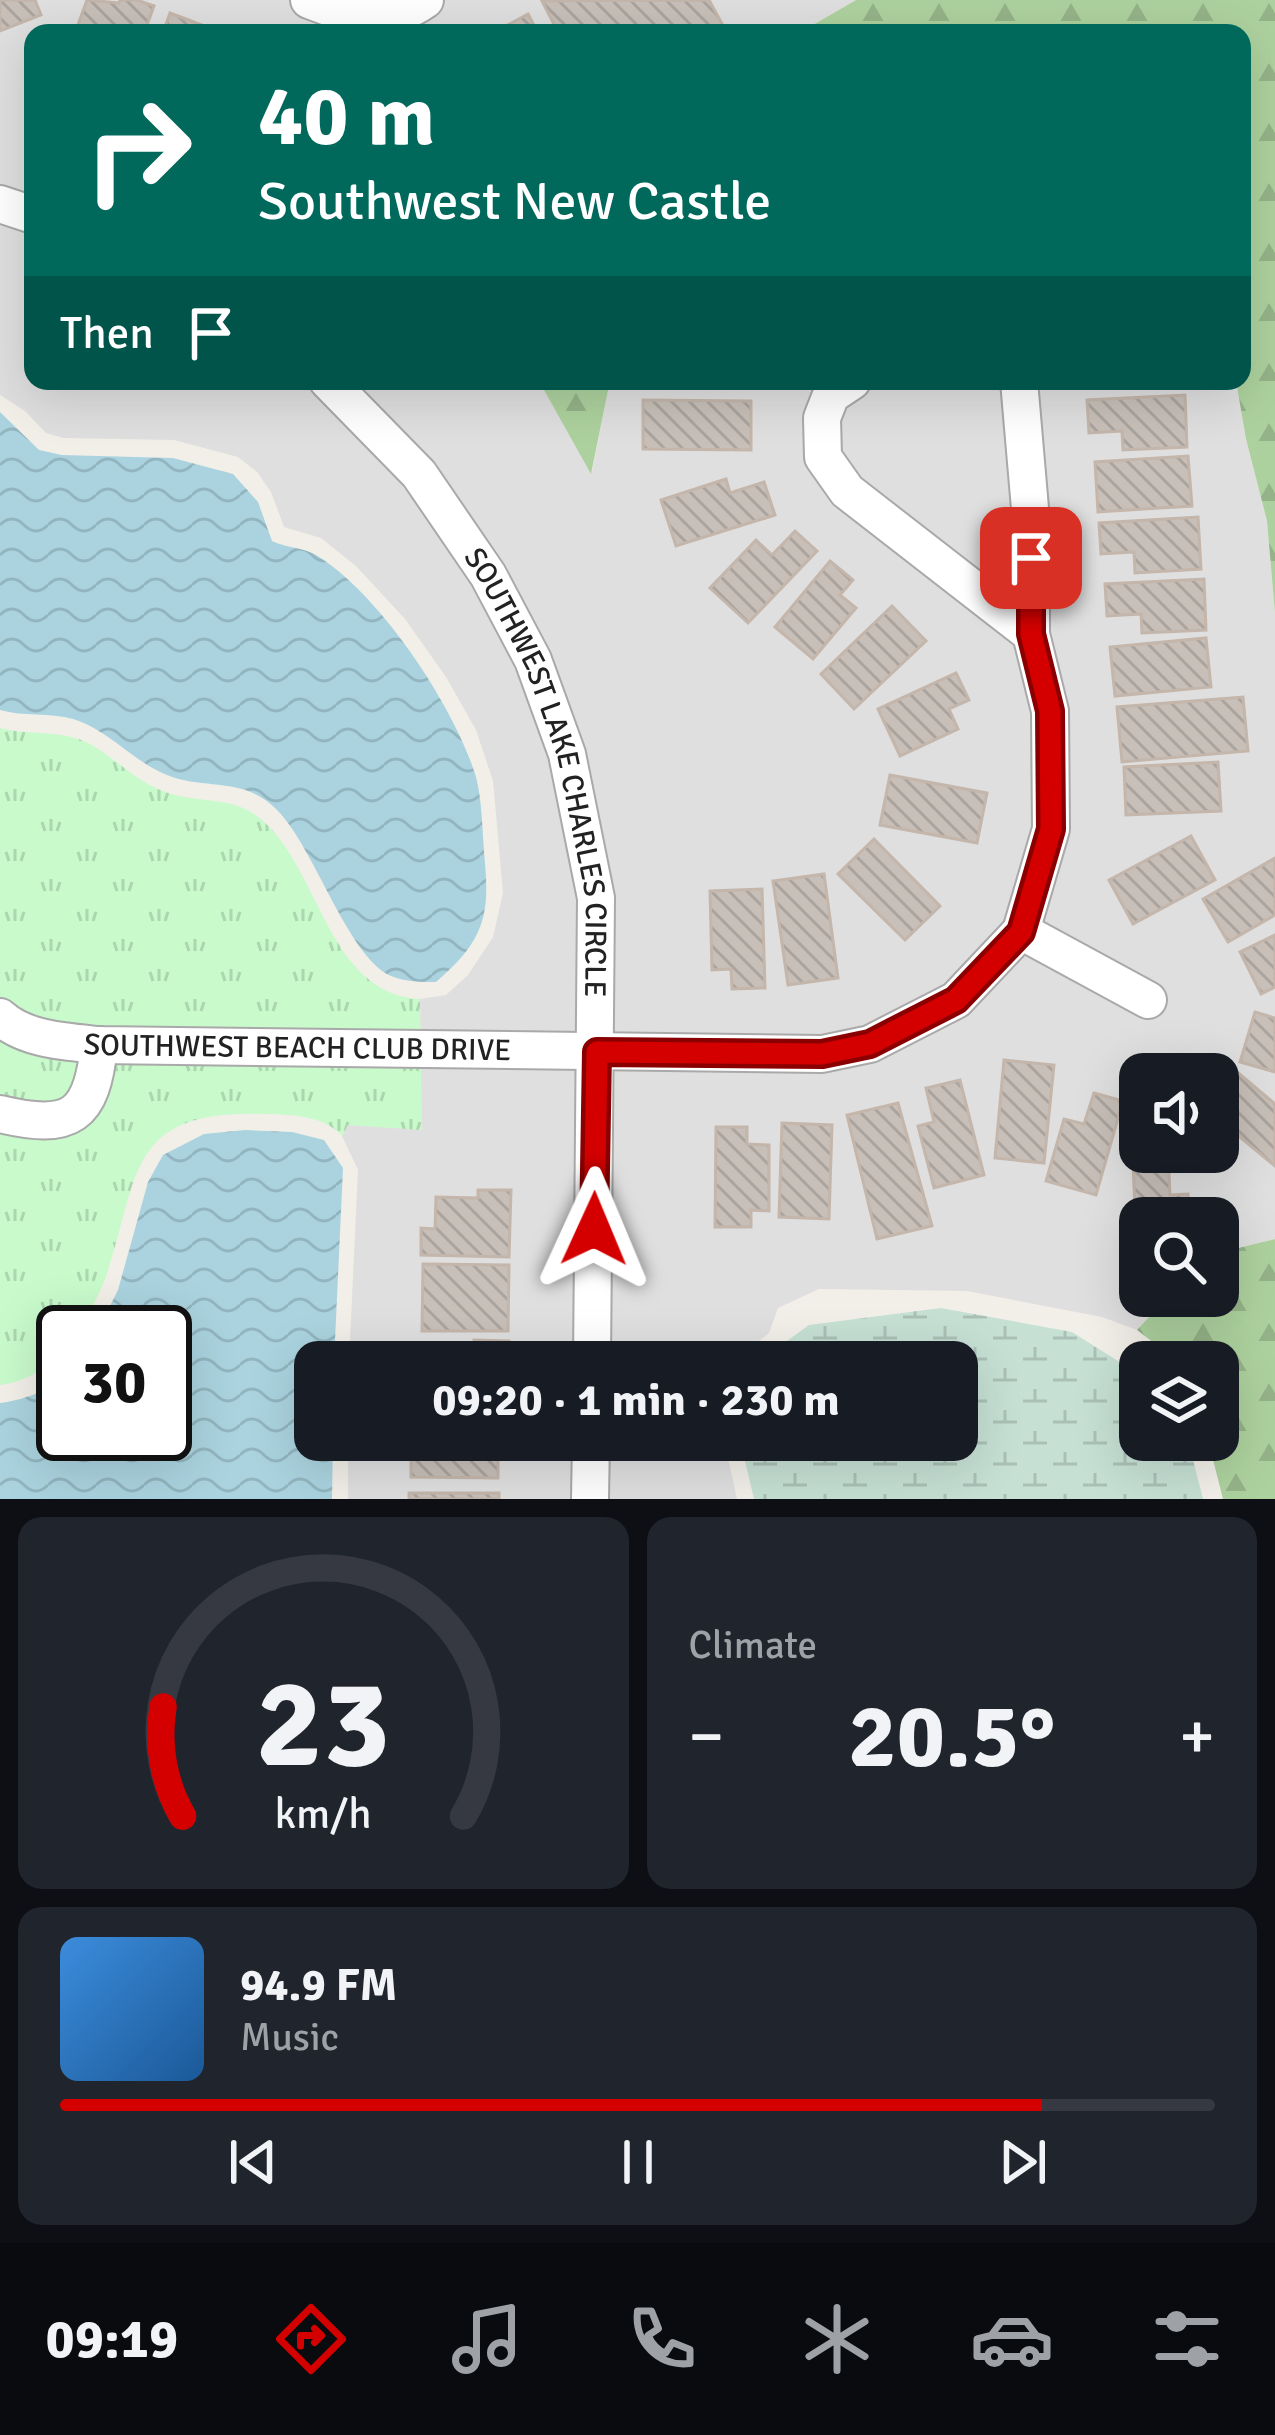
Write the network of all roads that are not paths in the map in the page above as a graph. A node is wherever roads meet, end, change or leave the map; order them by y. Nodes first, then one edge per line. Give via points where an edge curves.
1 (309, 0) edge
2 (424, 0) edge
3 (337, 390) edge
4 (838, 390) edge
5 (1020, 390) edge
6 (1031, 634) junction
7 (1021, 932) junction
8 (1148, 1000) dead end
9 (1, 1021) edge
10 (99, 1045) junction
11 (597, 1052) junction
12 (0, 1114) edge
13 (592, 1341) edge
14 (591, 1461) edge
15 (590, 1499) edge

1 - 2 street via 385,21
3 - 11 street, SOUTHWEST LAKE CHARLES CIRCLE via 419,473 488,575 532,660 567,754 596,898
4 - 6 street via 822,418 823,457 847,491
5 - 6 street
6 - 7 street via 1050,711 1051,829
7 - 8 street
7 - 11 street, SOUTHWEST BEACH CLUB DRIVE via 956,1000 870,1044 822,1054
9 - 10 street, SOUTHWEST BEACH CLUB DRIVE
10 - 11 street, SOUTHWEST BEACH CLUB DRIVE
10 - 12 street via 91,1095 71,1114 33,1121
11 - 13 street, SOUTHWEST LAKE CHARLES CIRCLE
14 - 15 street

